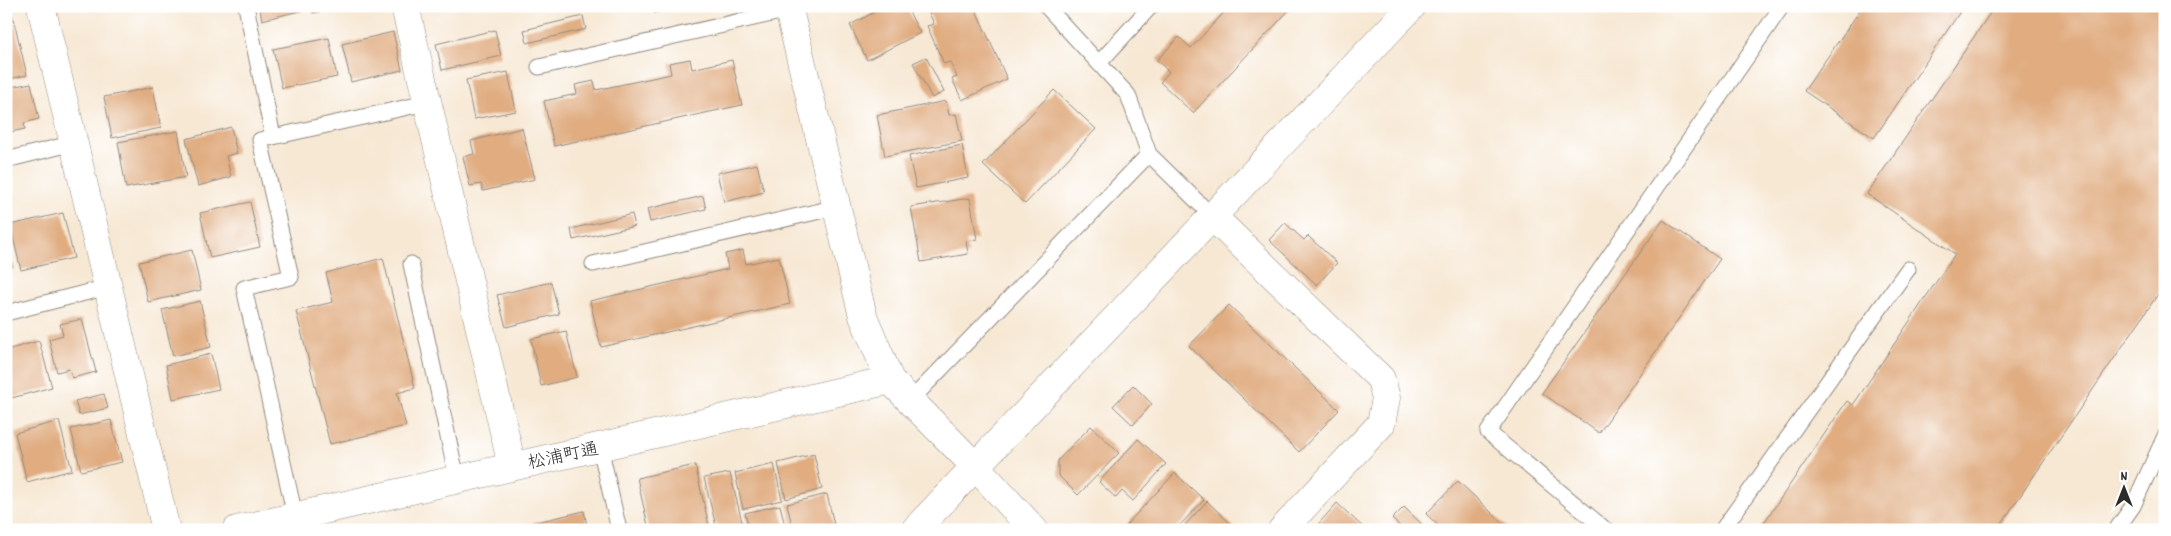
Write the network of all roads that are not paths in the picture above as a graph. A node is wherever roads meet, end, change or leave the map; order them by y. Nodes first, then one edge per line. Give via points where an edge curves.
1 (41, 6) edge
2 (246, 6) edge
3 (405, 6) edge
4 (1046, 6) edge
5 (1151, 6) edge
6 (1782, 6) edge
7 (788, 8) edge
8 (1401, 10) edge
9 (1100, 62) junction
10 (538, 67) dead end
11 (426, 102) junction
12 (273, 137) junction
13 (74, 143) junction
14 (1150, 154) junction
15 (6, 160) edge
16 (837, 207) junction
17 (1212, 216) junction
18 (411, 264) dead end
19 (593, 264) dead end
20 (1908, 268) dead end
21 (108, 287) junction
22 (6, 313) edge
23 (890, 380) junction
24 (910, 400) junction
25 (2165, 436) edge
26 (600, 447) junction
27 (512, 466) junction
28 (976, 467) junction
29 (457, 479) junction
30 (295, 516) junction
31 (166, 530) edge
32 (237, 530) edge
33 (619, 530) edge
34 (915, 530) edge
35 (1034, 530) edge
36 (1282, 530) edge
37 (1606, 530) edge
38 (1722, 530) edge
39 (2116, 530) edge

1 - 13 street
2 - 12 lane
3 - 11 street
4 - 9 lane
5 - 9 lane
6 - 37 lane via 1488,432
7 - 10 lane
7 - 16 street
8 - 17 street
9 - 14 lane via 1128,95
11 - 12 lane
11 - 27 street
12 - 30 lane via 260,140 291,277 244,288
13 - 15 lane
13 - 21 street
14 - 17 lane
14 - 24 lane
16 - 19 lane
16 - 23 street via 863,316
17 - 28 street
17 - 36 street via 1381,379 1386,398 1381,424
18 - 29 lane
20 - 38 lane
21 - 22 lane
21 - 31 street
23 - 24 street
23 - 26 street, 松浦町通
24 - 28 street
25 - 39 lane via 2133,506
26 - 27 street, 松浦町通
26 - 33 lane
27 - 29 street, 松浦町通
28 - 34 street
28 - 35 street
29 - 30 street, 松浦町通
30 - 32 street, 松浦町通

